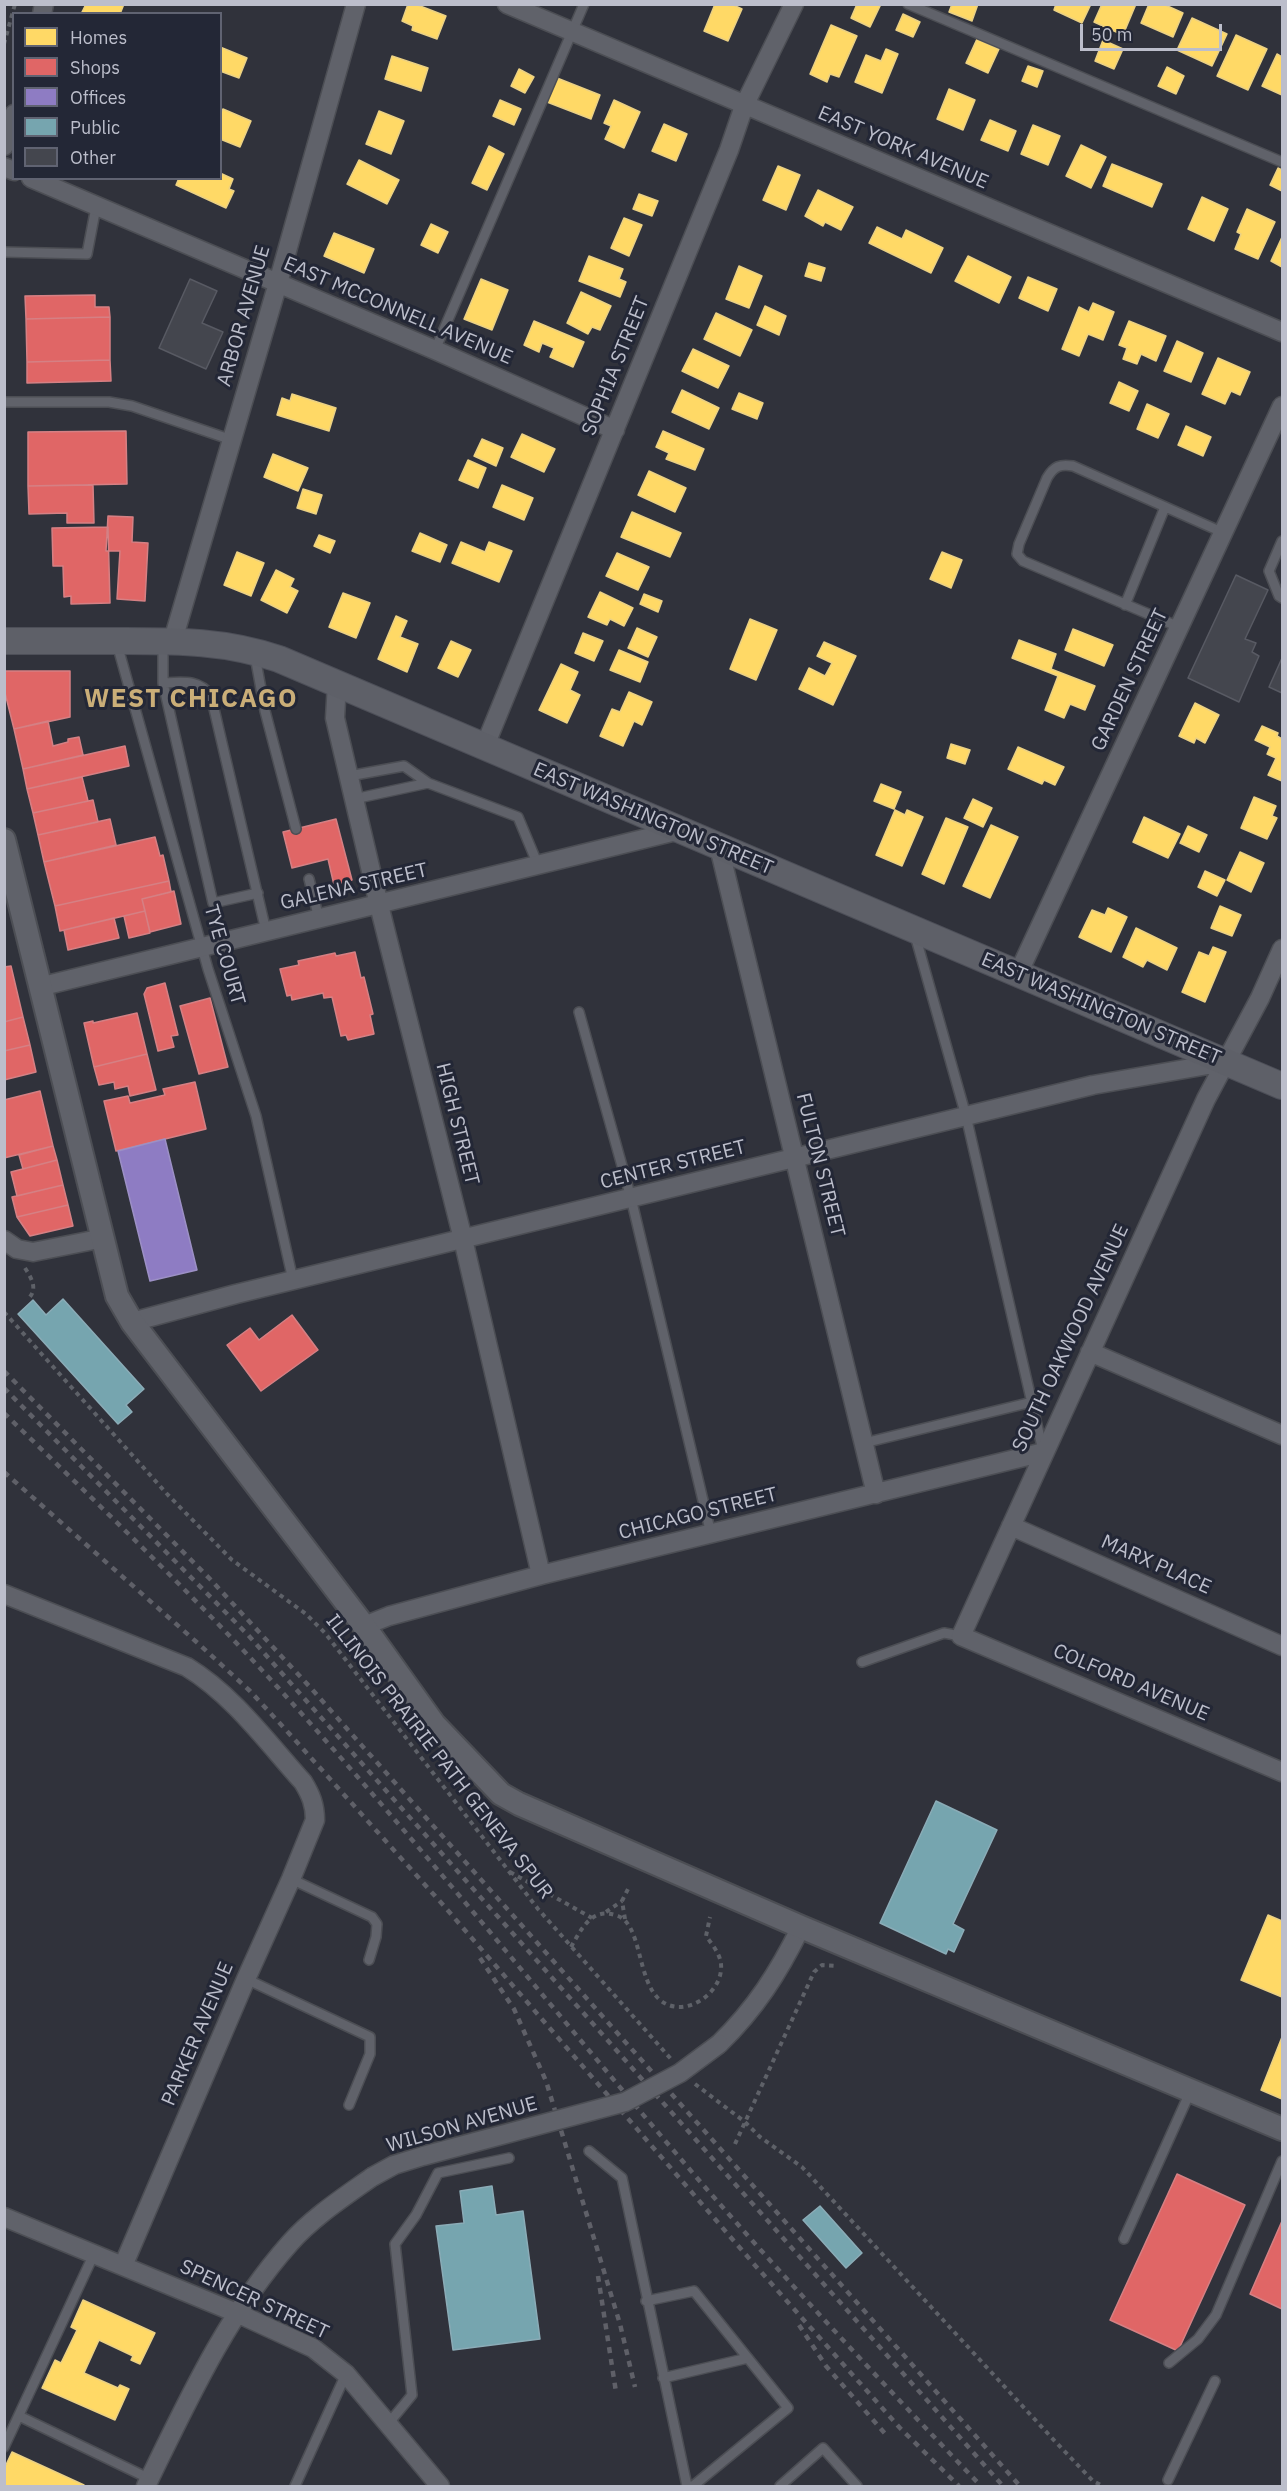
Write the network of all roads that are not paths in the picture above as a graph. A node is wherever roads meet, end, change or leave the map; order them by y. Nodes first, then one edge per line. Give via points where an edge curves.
1 (356, 4) edge
2 (507, 4) edge
3 (584, 4) edge
4 (794, 4) edge
5 (908, 4) edge
6 (571, 32) junction
7 (744, 106) junction
8 (12, 120) edge
9 (4, 146) edge
10 (1282, 162) edge
11 (35, 180) edge
12 (96, 207) junction
13 (4, 252) edge
14 (278, 283) junction
15 (1282, 332) edge
16 (435, 350) junction
17 (4, 402) edge
18 (1282, 406) edge
19 (615, 430) junction
20 (232, 440) junction
21 (1165, 507) junction
22 (1224, 533) junction
23 (1282, 541) edge
24 (1282, 598) edge
25 (1125, 605) junction
26 (1179, 627) junction
27 (168, 640) junction
28 (4, 641) edge
29 (117, 641) junction
30 (254, 650) junction
31 (163, 683) junction
32 (337, 683) junction
33 (484, 747) junction
34 (349, 776) junction
35 (428, 783) junction
36 (354, 799) junction
37 (296, 828) dead end
38 (680, 830) junction
39 (4, 840) edge
40 (719, 848) junction
41 (538, 865) junction
42 (309, 879) dead end
43 (258, 893) junction
44 (379, 905) junction
45 (319, 919) junction
46 (913, 930) junction
47 (266, 931) junction
48 (202, 947) junction
49 (1282, 950) edge
50 (1018, 974) junction
51 (39, 987) junction
52 (579, 1012) dead end
53 (1227, 1062) junction
54 (1282, 1086) edge
55 (966, 1116) junction
56 (795, 1158) junction
57 (631, 1198) junction
58 (104, 1238) junction
59 (463, 1239) junction
60 (4, 1240) edge
61 (293, 1280) junction
62 (132, 1322) junction
63 (1090, 1352) junction
64 (1032, 1402) junction
65 (1282, 1436) edge
66 (864, 1443) junction
67 (1044, 1452) junction
68 (876, 1494) junction
69 (1011, 1526) junction
70 (711, 1534) junction
71 (541, 1575) junction
72 (4, 1594) edge
73 (364, 1626) junction
74 (961, 1636) junction
75 (1282, 1646) edge
76 (862, 1662) dead end
77 (1282, 1772) edge
78 (291, 1879) junction
79 (801, 1927) junction
80 (369, 1960) dead end
81 (246, 1979) junction
82 (1191, 2090) junction
83 (349, 2104) dead end
84 (1282, 2129) edge
85 (589, 2151) dead end
86 (509, 2158) dead end
87 (1282, 2161) edge
88 (4, 2217) edge
89 (1125, 2239) dead end
90 (94, 2254) junction
91 (123, 2266) junction
92 (646, 2301) junction
93 (239, 2314) junction
94 (748, 2358) junction
95 (1169, 2363) dead end
96 (346, 2374) junction
97 (663, 2378) junction
98 (1215, 2381) dead end
99 (19, 2416) junction
100 (388, 2424) junction
101 (4, 2447) edge
102 (1168, 2481) dead end
103 (148, 2483) edge
104 (854, 2486) edge
105 (295, 2487) edge
106 (440, 2487) edge
107 (687, 2487) edge
108 (693, 2487) edge
109 (780, 2487) edge

1 - 14 street, ARBOR AVENUE
2 - 6 street, EAST YORK AVENUE
3 - 6 lane
4 - 7 street, SOPHIA STREET
5 - 10 lane
6 - 7 street, EAST YORK AVENUE
6 - 16 lane
7 - 15 street, EAST YORK AVENUE
7 - 19 street, SOPHIA STREET
8 - 9 street
11 - 12 street, EAST MCCONNELL AVENUE
12 - 13 lane via 87,254
12 - 14 street, EAST MCCONNELL AVENUE
14 - 16 street, EAST MCCONNELL AVENUE
14 - 20 street, ARBOR AVENUE
16 - 19 street, EAST MCCONNELL AVENUE
17 - 20 lane via 109,402 155,413
18 - 22 street, GARDEN STREET
19 - 33 street, SOPHIA STREET
20 - 27 street, ARBOR AVENUE
21 - 22 lane
21 - 25 lane
21 - 25 lane via 1062,464 1053,468 1047,478 1019,544 1017,554 1023,561
22 - 26 street, GARDEN STREET
23 - 24 lane via 1269,570
25 - 26 lane
26 - 50 street, GARDEN STREET
27 - 29 main road, EAST WASHINGTON STREET
27 - 30 main road, EAST WASHINGTON STREET
27 - 31 lane
28 - 29 main road, EAST WASHINGTON STREET
29 - 48 lane, TYE COURT
30 - 32 main road, EAST WASHINGTON STREET
30 - 37 lane via 265,711
31 - 43 lane via 194,682 211,696
31 - 43 lane via 213,903
32 - 33 main road, EAST WASHINGTON STREET
32 - 34 street, HIGH STREET via 335,717
33 - 38 main road, EAST WASHINGTON STREET
34 - 35 lane via 404,766
34 - 36 street, HIGH STREET
35 - 36 lane
35 - 41 lane via 518,817
36 - 44 street, HIGH STREET
38 - 40 main road, EAST WASHINGTON STREET
38 - 41 street, GALENA STREET
39 - 51 street
40 - 46 main road, EAST WASHINGTON STREET
40 - 56 street, FULTON STREET
41 - 44 street, GALENA STREET
42 - 45 lane
43 - 47 lane
44 - 45 street, GALENA STREET
44 - 59 street, HIGH STREET
45 - 47 street, GALENA STREET
46 - 50 main road, EAST WASHINGTON STREET
46 - 55 lane
47 - 48 street, GALENA STREET
48 - 51 street, GALENA STREET
48 - 61 lane, TYE COURT via 256,1116
49 - 53 street, SOUTH OAKWOOD AVENUE
50 - 53 main road, EAST WASHINGTON STREET
51 - 58 street
52 - 57 lane
53 - 54 main road, EAST WASHINGTON STREET
53 - 55 street, CENTER STREET via 1093,1085
53 - 63 street, SOUTH OAKWOOD AVENUE via 1206,1099
55 - 56 street, CENTER STREET
55 - 64 lane
56 - 57 street, CENTER STREET
56 - 66 street, FULTON STREET
57 - 59 street, CENTER STREET
57 - 70 lane
58 - 60 street via 33,1252 16,1249
58 - 62 street via 117,1296
59 - 61 street, CENTER STREET
59 - 71 street, HIGH STREET
61 - 62 street, CENTER STREET
62 - 73 street
63 - 65 street
63 - 67 street, SOUTH OAKWOOD AVENUE
64 - 66 lane
64 - 67 lane
66 - 68 street, FULTON STREET
67 - 68 street, CHICAGO STREET
67 - 69 street, SOUTH OAKWOOD AVENUE
68 - 70 street, CHICAGO STREET
69 - 74 street, SOUTH OAKWOOD AVENUE
69 - 75 street, MARX PLACE
70 - 71 street, CHICAGO STREET
71 - 73 street, CHICAGO STREET
72 - 78 street, PARKER AVENUE via 187,1667 223,1693 303,1782 313,1802 315,1820
73 - 79 street via 434,1724 501,1794
74 - 76 lane via 944,1633
74 - 77 street, COLFORD AVENUE
78 - 80 lane via 372,1917 377,1924
78 - 81 street, PARKER AVENUE
79 - 82 street
79 - 93 street, WILSON AVENUE, bridge via 754,2007 719,2044 680,2073 625,2102 423,2156 372,2177 291,2242
81 - 83 lane via 370,2037 370,2054
81 - 91 street, PARKER AVENUE
82 - 84 street
82 - 89 lane
85 - 92 lane via 622,2178
86 - 100 lane via 438,2173 395,2244 412,2396
87 - 95 lane via 1216,2315 1198,2339
88 - 90 street, SPENCER STREET
90 - 91 street, SPENCER STREET
90 - 99 lane
91 - 93 street, SPENCER STREET
92 - 94 lane via 694,2291
92 - 97 lane
93 - 96 street, SPENCER STREET via 313,2348
93 - 103 street, WILSON AVENUE via 200,2375
94 - 97 lane
94 - 108 lane via 788,2408
96 - 100 street, SPENCER STREET
96 - 105 lane
97 - 107 lane
98 - 102 lane
99 - 101 lane
99 - 103 lane
100 - 106 street, SPENCER STREET
104 - 109 lane via 824,2448

